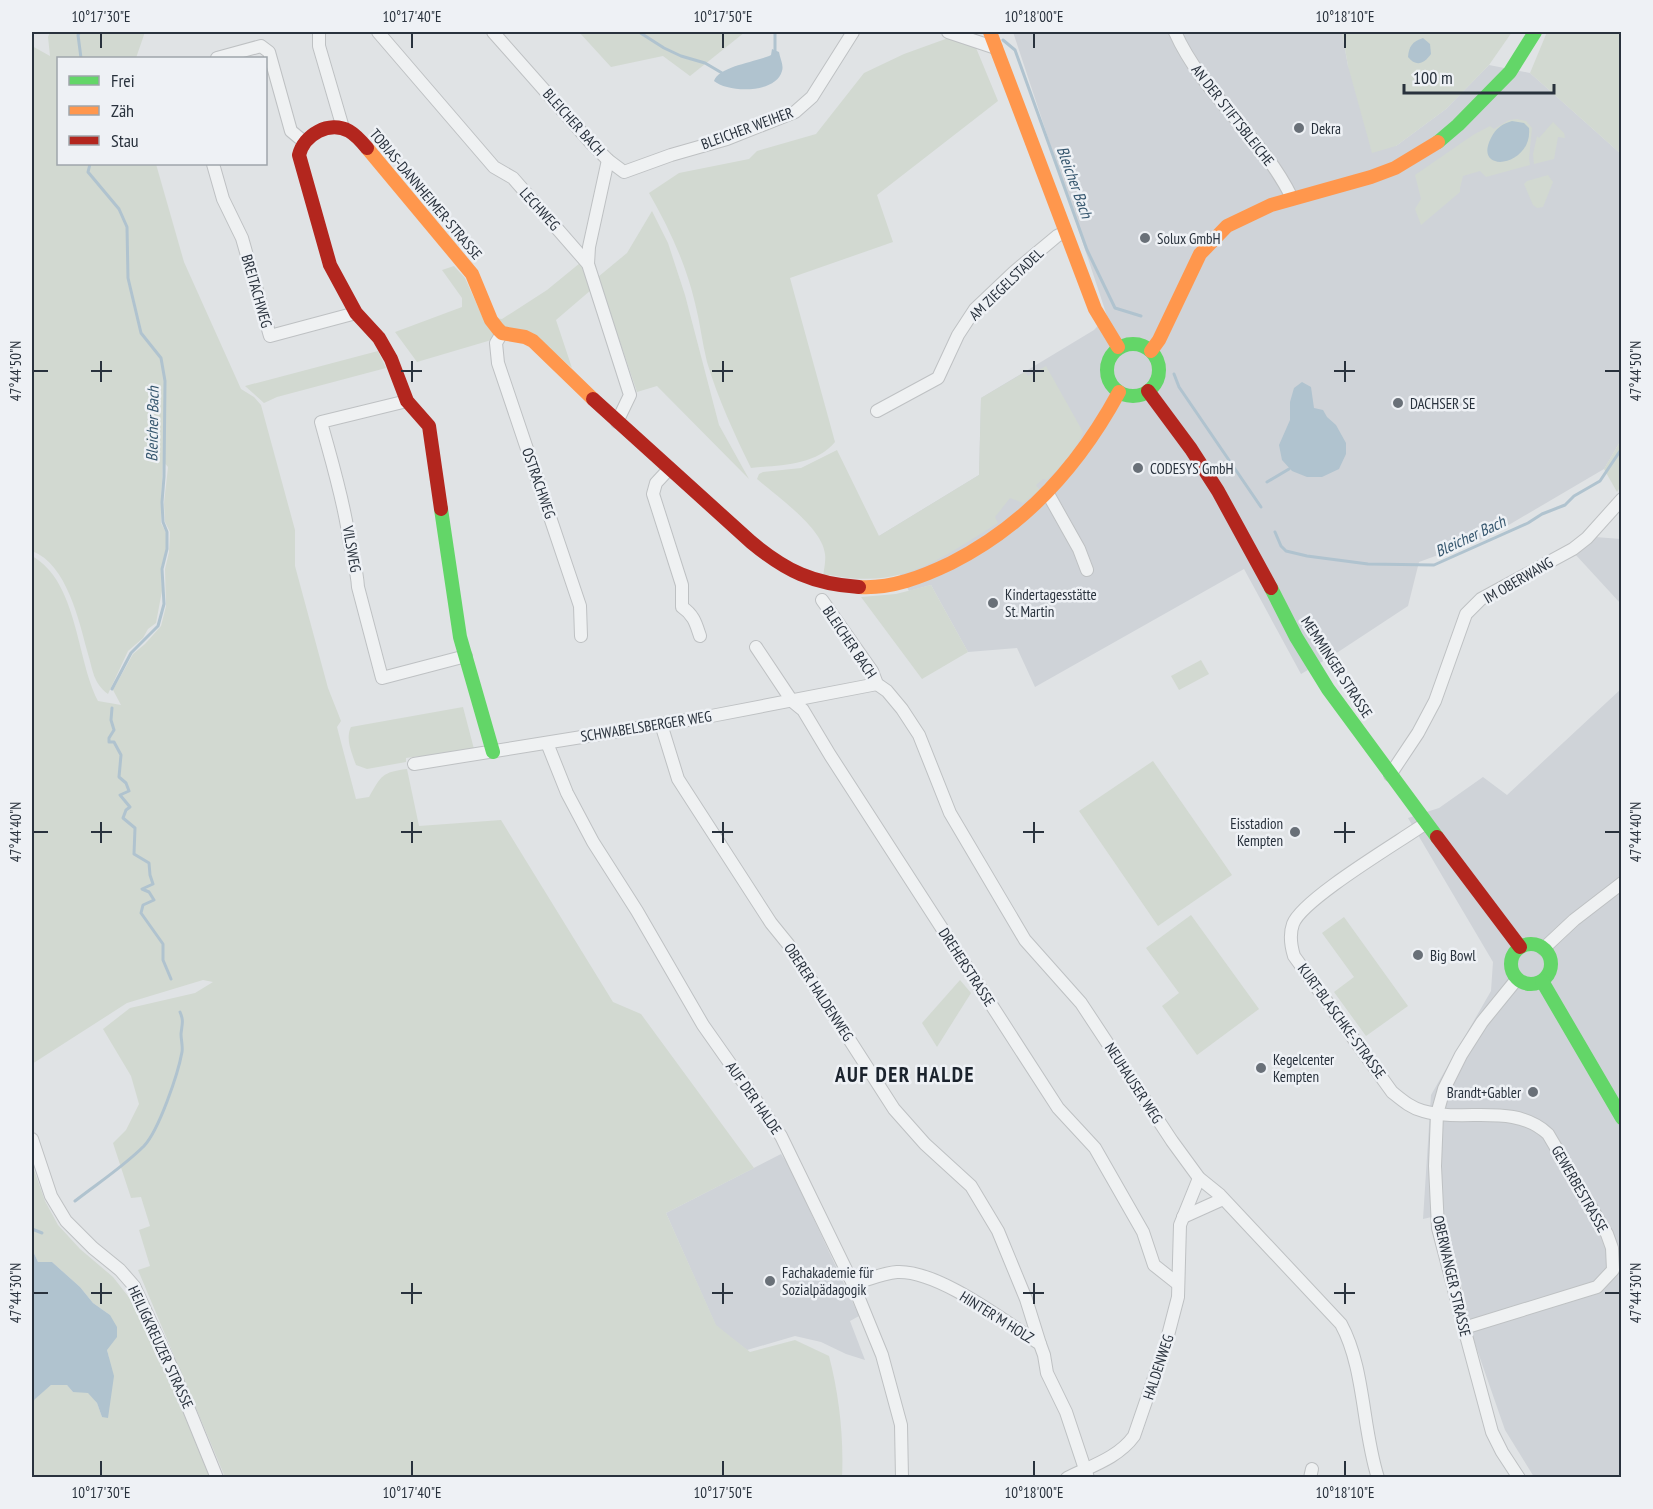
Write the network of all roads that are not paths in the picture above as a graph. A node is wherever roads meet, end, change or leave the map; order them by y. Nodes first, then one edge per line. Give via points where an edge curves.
1 (319, 32) edge
2 (378, 32) edge
3 (493, 32) edge
4 (853, 32) edge
5 (948, 32) edge
6 (990, 32) edge
7 (1175, 32) edge
8 (1535, 32) edge
9 (996, 48) junction
10 (221, 57) edge
11 (343, 128) junction
12 (303, 141) junction
13 (608, 160) junction
14 (213, 165) edge
15 (1292, 198) junction
16 (1065, 232) junction
17 (588, 264) junction
18 (356, 314) junction
19 (502, 333) junction
20 (1118, 347) junction
21 (1151, 351) junction
22 (1148, 391) junction
23 (1119, 392) junction
24 (407, 401) junction
25 (877, 411) dead end
26 (617, 422) junction
27 (669, 469) junction
28 (1047, 492) junction
29 (1622, 499) edge
30 (1087, 570) dead end
31 (822, 600) dead end
32 (581, 636) dead end
33 (700, 636) dead end
34 (756, 648) dead end
35 (466, 656) junction
36 (877, 684) junction
37 (792, 701) junction
38 (661, 724) junction
39 (547, 743) junction
40 (493, 752) junction
41 (414, 764) dead end
42 (1390, 775) junction
43 (1426, 823) junction
44 (1622, 883) edge
45 (1520, 947) junction
46 (1543, 949) junction
47 (1518, 979) junction
48 (1542, 981) junction
49 (1437, 1114) junction
50 (1622, 1118) edge
51 (32, 1139) edge
52 (1199, 1178) junction
53 (1223, 1199) junction
54 (1183, 1217) junction
55 (853, 1284) junction
56 (1178, 1284) junction
57 (1464, 1328) junction
58 (1040, 1344) junction
59 (1087, 1473) edge
60 (217, 1478) edge
61 (902, 1478) edge
62 (1067, 1478) edge
63 (1378, 1478) edge
64 (1520, 1478) edge

1 - 11 street
2 - 17 street, LECHWEG via 494,167 513,178
3 - 13 street, BLEICHER BACH
4 - 13 street, BLEICHER WEIHER via 812,97 795,112 624,172
5 - 9 street
6 - 9 street
7 - 15 street, AN DER STIFTSBLEICHE via 1199,75 1266,154
8 - 15 street via 1510,72 1437,143 1387,171
9 - 16 street
10 - 12 street via 261,46 269,52 291,131
11 - 12 street via 311,134
11 - 19 street, TOBIAS-DANNHEIMER-STRASSE via 360,140 464,263 476,281 491,320
12 - 18 street via 299,155 330,265
13 - 17 street, BLEICHER BACH
14 - 18 street, BREITACHWEG via 223,199 242,238 270,336
15 - 21 street via 1227,226 1200,254
16 - 20 street via 1095,309
16 - 25 street, AM ZIEGELSTADEL via 975,309 957,335 938,378
17 - 26 street, LECHWEG via 630,395
18 - 24 street via 391,359
19 - 26 street via 533,341
19 - 32 street, OSTRACHWEG via 496,343 498,363 580,606
20 - 21 street via 1135,344
20 - 23 street via 1106,370
21 - 22 street via 1159,367
22 - 23 street via 1134,396
22 - 42 street, MEMMINGER STRASSE via 1218,491 1328,689
23 - 28 street via 1099,429
24 - 35 street via 429,426 432,438 437,492
24 - 35 street, VILSWEG via 321,422 343,499 358,587 382,678
26 - 27 street
27 - 28 street via 779,565 817,581 854,586 902,584 929,575 1008,528
27 - 33 street via 656,483 653,494 681,585 682,607 694,619
28 - 30 street
29 - 42 street, IM OBERWANG via 1573,549 1492,592 1466,614 1435,701
31 - 36 street, BLEICHER BACH
34 - 37 street, DREHERSTRASSE
35 - 40 street
36 - 37 street, SCHWABELSBERGER WEG
36 - 52 street, NEUHAUSER WEG via 902,709 919,735 950,813 1015,926 1081,1003
37 - 38 street, SCHWABELSBERGER WEG
37 - 56 street, DREHERSTRASSE via 803,710 1058,1108 1095,1148 1143,1232 1154,1265
38 - 39 street, SCHWABELSBERGER WEG
38 - 58 street, OBERER HALDENWEG via 688,796 894,1109 970,1186 998,1231
39 - 40 street, SCHWABELSBERGER WEG
39 - 55 street, AUF DER HALDE via 593,842 703,1025 781,1136
40 - 41 street, SCHWABELSBERGER WEG
42 - 43 street, MEMMINGER STRASSE
43 - 45 street, MEMMINGER STRASSE
43 - 49 street, KURT-BLASCHKE-STRASSE via 1307,905 1292,925 1290,936 1294,957 1392,1092 1413,1107
44 - 46 street
45 - 46 street via 1534,945
45 - 47 street via 1511,960
46 - 48 street via 1551,966
47 - 48 street via 1529,984
47 - 49 street, OBERWANGER STRASSE via 1461,1055
48 - 50 street
49 - 57 street, OBERWANGER STRASSE via 1438,1228
49 - 57 street, GEWERBESTRASSE via 1511,1117 1539,1126 1548,1134 1612,1248 1613,1270 1597,1287
51 - 60 street, HEILIGKREUZER STRASSE via 51,1196 66,1221 134,1286
52 - 53 street, NEUHAUSER WEG
52 - 54 street, HALDENWEG
53 - 54 street
53 - 63 street, NEUHAUSER WEG via 1341,1324 1350,1340
54 - 56 street, HALDENWEG
55 - 58 street, HINTER'M HOLZ via 889,1273 916,1273 956,1291
55 - 61 street, AUF DER HALDE via 882,1355 902,1425
56 - 59 street, HALDENWEG via 1166,1343 1134,1436 1127,1446
57 - 64 street, OBERWANGER STRASSE via 1492,1432
58 - 59 street, HINTER'M HOLZ via 1047,1372
59 - 62 street, HALDENWEG

